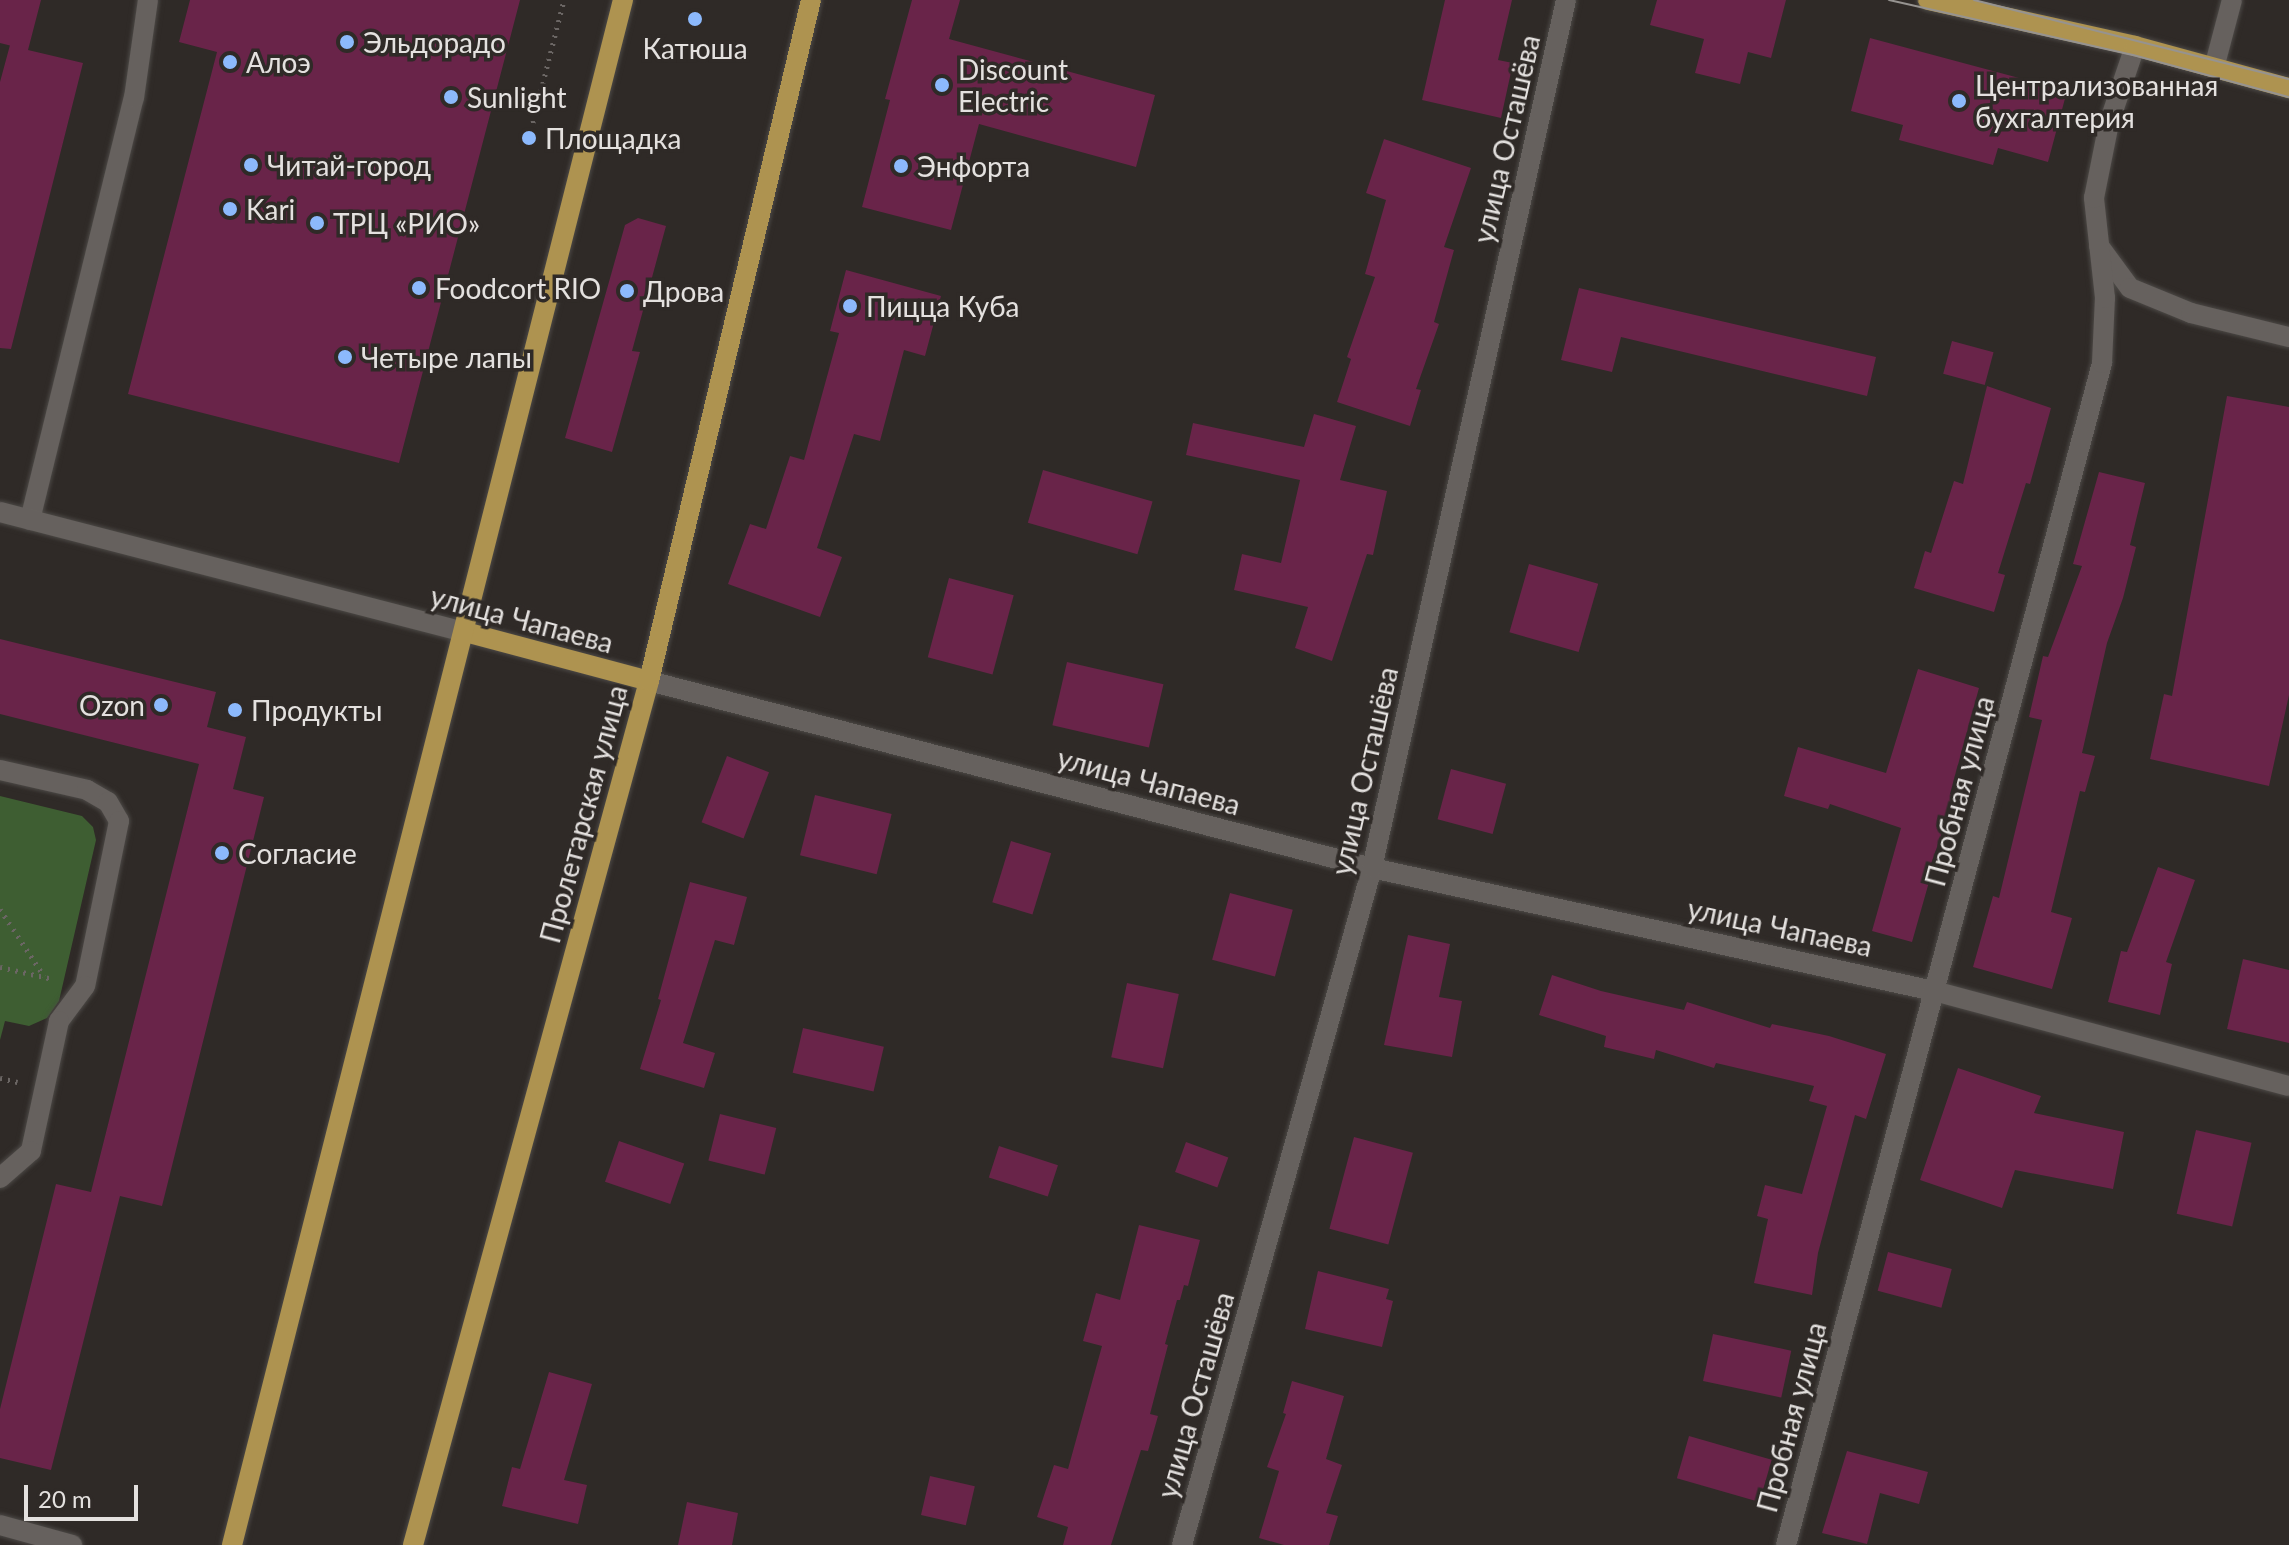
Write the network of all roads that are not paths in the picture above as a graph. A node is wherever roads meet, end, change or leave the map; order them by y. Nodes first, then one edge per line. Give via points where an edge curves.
1 (148, 0) edge
2 (623, 0) edge
3 (811, 0) edge
4 (1566, 0) edge
5 (1928, 0) edge
6 (2232, 0) edge
7 (2135, 46) junction
8 (2214, 68) junction
9 (2289, 88) edge
10 (2099, 246) junction
11 (2289, 337) edge
12 (0, 512) edge
13 (30, 520) junction
14 (465, 632) junction
15 (649, 681) junction
16 (0, 770) edge
17 (1372, 868) junction
18 (1934, 991) junction
19 (2289, 1086) edge
20 (0, 1178) edge
21 (0, 1525) edge
22 (72, 1545) edge
23 (232, 1545) edge
24 (413, 1545) edge
25 (1182, 1545) edge
26 (1786, 1545) edge

1 - 13 street via 134,98
2 - 14 main road
3 - 15 main road, Пролетарская улица
4 - 17 street, улица Осташёва
5 - 7 main road
6 - 8 street
7 - 8 main road
7 - 10 street, Пробная улица via 2109,123 2094,198
8 - 9 main road
10 - 11 street via 2130,288 2191,313
10 - 18 street, Пробная улица via 2105,298 2102,363
12 - 13 street, улица Чапаева
13 - 14 street, улица Чапаева
14 - 15 main road, улица Чапаева
14 - 23 main road
15 - 17 street, улица Чапаева
15 - 24 main road, Пролетарская улица
16 - 20 street via 87,790 108,802 119,821 85,986 59,1021 31,1151
17 - 18 street, улица Чапаева
17 - 25 street, улица Осташёва
18 - 19 street, улица Чапаева
18 - 26 street, Пробная улица
21 - 22 street

